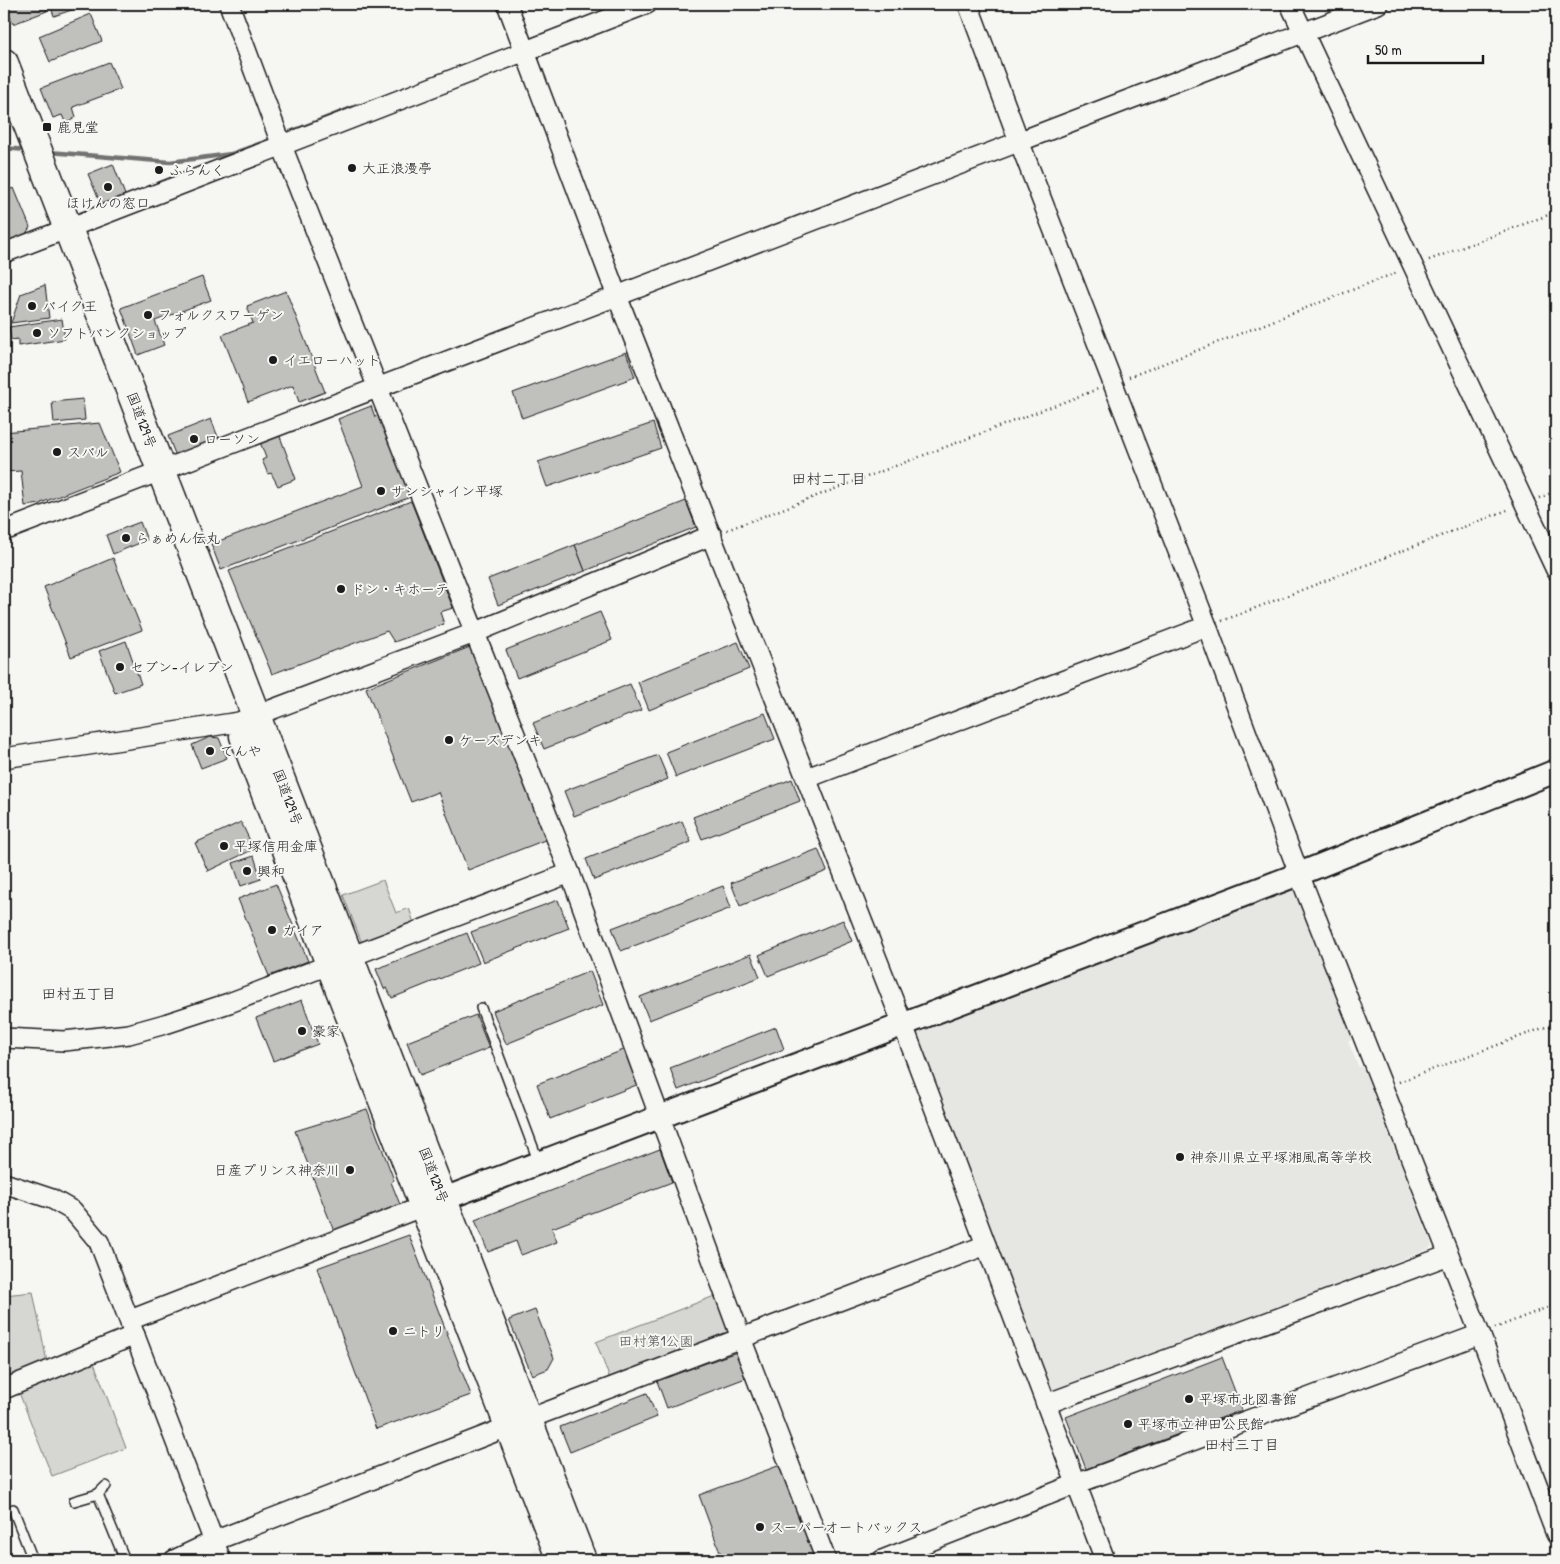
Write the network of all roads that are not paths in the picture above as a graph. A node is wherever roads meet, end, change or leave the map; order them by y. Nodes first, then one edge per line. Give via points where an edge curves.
1 (229, 4) edge
2 (507, 4) edge
3 (647, 4) edge
4 (968, 4) edge
5 (1290, 4) edge
6 (1378, 4) edge
7 (1304, 32) junction
8 (525, 50) junction
9 (4, 63) edge
10 (4, 117) edge
11 (1019, 141) junction
12 (282, 146) junction
13 (27, 151) junction
14 (59, 232) junction
15 (4, 253) edge
16 (617, 296) junction
17 (377, 387) junction
18 (153, 473) junction
19 (4, 531) edge
20 (712, 535) junction
21 (1556, 570) edge
22 (1208, 626) junction
23 (474, 633) junction
24 (248, 719) junction
25 (4, 758) edge
26 (1556, 771) edge
27 (807, 778) junction
28 (570, 873) junction
29 (1299, 874) junction
30 (340, 961) junction
31 (481, 1008) dead end
32 (903, 1026) junction
33 (4, 1038) edge
34 (661, 1117) junction
35 (539, 1163) junction
36 (4, 1183) edge
37 (434, 1203) junction
38 (986, 1245) junction
39 (1449, 1255) junction
40 (133, 1328) junction
41 (1480, 1334) junction
42 (741, 1338) junction
43 (4, 1389) edge
44 (1046, 1404) junction
45 (519, 1423) junction
46 (1076, 1484) junction
47 (106, 1486) dead end
48 (98, 1494) junction
49 (74, 1501) dead end
50 (13, 1509) dead end
51 (1556, 1534) edge
52 (214, 1541) junction
53 (33, 1560) edge
54 (125, 1560) edge
55 (174, 1560) edge
56 (221, 1560) edge
57 (561, 1560) edge
58 (582, 1560) edge
59 (826, 1560) edge
60 (882, 1560) edge
61 (1105, 1560) edge

1 - 12 street
2 - 8 street
3 - 8 street
4 - 11 street
5 - 7 street
6 - 7 street
7 - 11 street
7 - 21 street
8 - 12 street
8 - 16 street
9 - 13 highway, 国道129号
10 - 13 highway, 国道129号
11 - 16 street
11 - 22 street
12 - 14 street
12 - 17 street
13 - 14 highway, 国道129号
14 - 15 street
14 - 18 highway, 国道129号
16 - 17 street
16 - 20 street
17 - 18 street
17 - 23 street
18 - 19 street
18 - 24 highway, 国道129号
20 - 23 street
20 - 27 street
22 - 27 street
22 - 29 street
23 - 24 street
23 - 28 street
24 - 25 street
24 - 30 highway, 国道129号
26 - 29 street
27 - 32 street
28 - 30 street
28 - 34 street
29 - 32 street
29 - 39 street
30 - 33 street via 229,1003 129,1034 64,1040
30 - 37 highway, 国道129号
31 - 35 lane
32 - 34 street
32 - 38 street
34 - 35 street
34 - 42 street
35 - 37 street
36 - 40 street via 52,1199 73,1211 99,1242
37 - 40 street
37 - 45 highway, 国道129号
38 - 42 street
38 - 44 street
39 - 41 street
39 - 44 street
40 - 43 street
40 - 52 street
41 - 46 street
41 - 51 street
42 - 45 street
42 - 59 street
44 - 46 street
45 - 52 street
45 - 57 highway, 国道129号
45 - 58 highway, 国道129号
46 - 60 street
46 - 61 street
47 - 48 lane
48 - 49 lane
48 - 54 lane
50 - 53 lane
52 - 55 street
52 - 56 street

